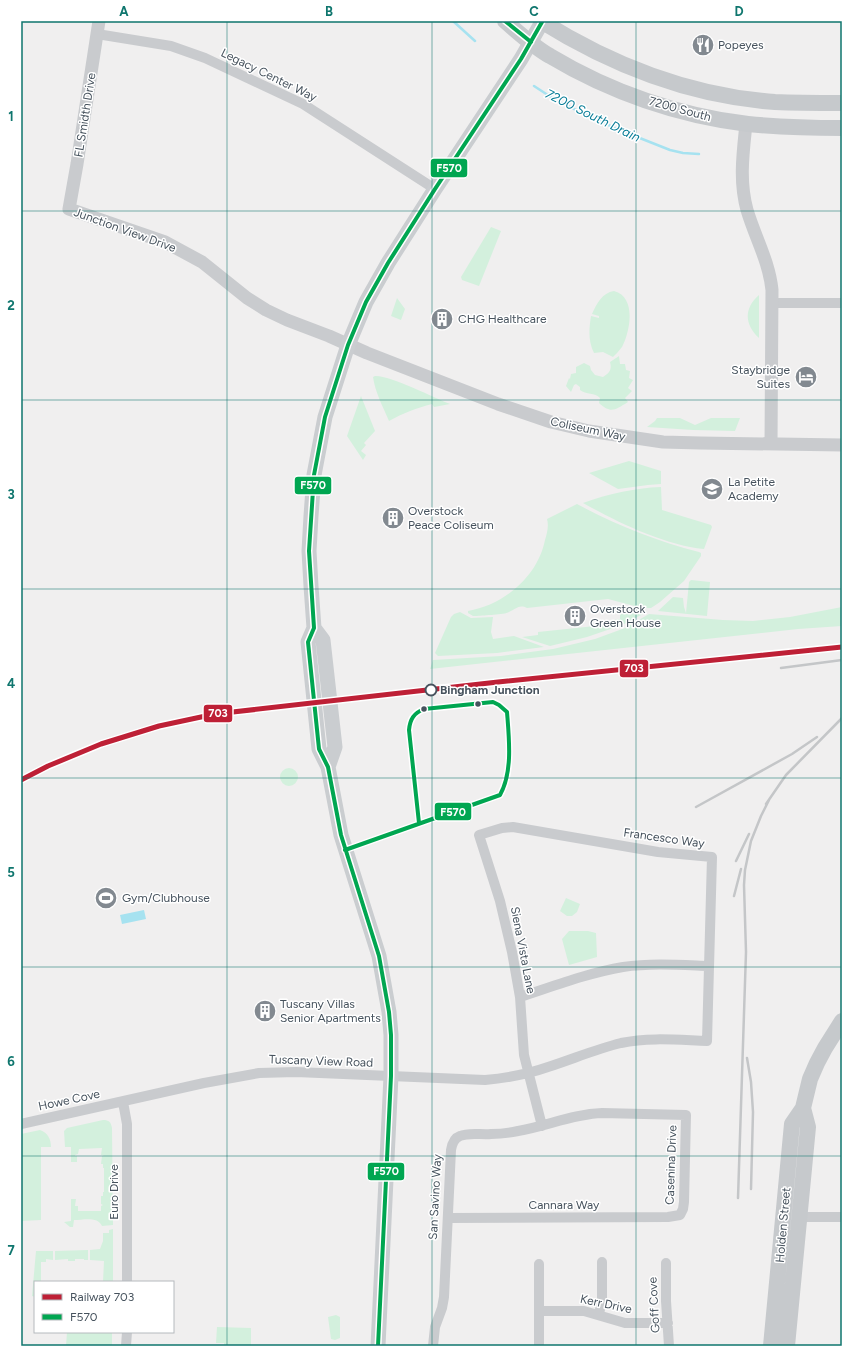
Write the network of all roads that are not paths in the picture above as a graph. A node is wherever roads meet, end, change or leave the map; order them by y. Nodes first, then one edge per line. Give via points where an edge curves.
1 (505, 21) edge
2 (542, 21) edge
3 (98, 27) edge
4 (531, 42) junction
5 (842, 103) edge
6 (746, 124) junction
7 (842, 128) edge
8 (435, 190) junction
9 (69, 209) joint
10 (772, 303) junction
11 (842, 304) edge
12 (348, 345) junction
13 (772, 444) junction
14 (842, 445) edge
15 (479, 835) joint
16 (709, 966) junction
17 (520, 997) junction
18 (842, 1021) edge
19 (707, 1040) joint
20 (528, 1073) junction
21 (391, 1076) junction
22 (123, 1102) junction
23 (803, 1108) junction
24 (686, 1115) joint
25 (21, 1124) edge
26 (542, 1126) junction
27 (680, 1215) joint
28 (799, 1217) junction
29 (842, 1217) edge
30 (448, 1218) junction
31 (602, 1262) dead end
32 (666, 1263) dead end
33 (539, 1264) dead end
34 (127, 1281) edge
35 (539, 1311) junction
36 (599, 1315) junction
37 (668, 1323) junction
38 (127, 1333) edge
39 (126, 1346) edge
40 (378, 1346) edge
41 (433, 1346) edge
42 (539, 1346) edge
43 (670, 1346) edge
44 (770, 1346) edge
45 (787, 1346) edge

1 - 4 main road, 7200 South
2 - 4 main road
2 - 5 main road, 7200 South via 597,53 639,71 680,84 727,96 774,102
3 - 8 street, Legacy Center Way via 171,46 205,58 307,106
3 - 9 street, FL Smidth Drive
4 - 6 main road, 7200 South via 549,56 630,94 682,111
4 - 8 main road
6 - 7 main road, 7200 South
6 - 10 street via 742,167 744,190 747,209 770,274
8 - 12 main road via 381,275 366,302
9 - 12 street, Junction View Drive via 178,248 202,262 266,310
10 - 11 street
10 - 13 street
12 - 13 street, Coliseum Way via 498,404 551,422 589,431 663,442
12 - 21 main road via 326,417 314,475 310,545 311,586 314,628 323,640 334,747 328,767 341,835 382,971 390,1024
13 - 14 street, Coliseum Way
15 - 16 street, Francesco Way via 513,827 658,852 712,858
15 - 17 street, Siena Vista Lane via 507,927
16 - 17 street via 652,965 617,968
16 - 19 street, Francesco Way
17 - 20 street, Siena Vista Lane via 522,1048
18 - 23 main road, Holden Street via 817,1063
19 - 20 street, Tuscany View Road via 633,1041
20 - 21 street, Tuscany View Road via 486,1080
20 - 26 street, Siena Vista Lane
21 - 22 street, Tuscany View Road via 258,1073
21 - 40 main road
22 - 25 street, Howe Cove
22 - 34 street, Euro Drive via 127,1124
23 - 28 main road, Holden Street via 808,1127
23 - 44 main road, Holden Street via 792,1124
24 - 26 street, San Savino Way via 596,1113 573,1116
24 - 27 street, Casenina Drive via 684,1202
26 - 30 street, San Savino Way via 506,1133 464,1135 456,1139 450,1150
27 - 30 street, Cannara Way via 668,1218
28 - 29 street
28 - 45 main road, Holden Street
30 - 41 street, San Savino Way via 443,1301 435,1327
31 - 36 street via 602,1298
32 - 37 street, Goff Cove
33 - 35 street
35 - 36 street, Kerr Drive via 578,1310
35 - 42 street
36 - 37 street, Kerr Drive via 630,1324
37 - 43 street, Goff Cove
38 - 39 street

